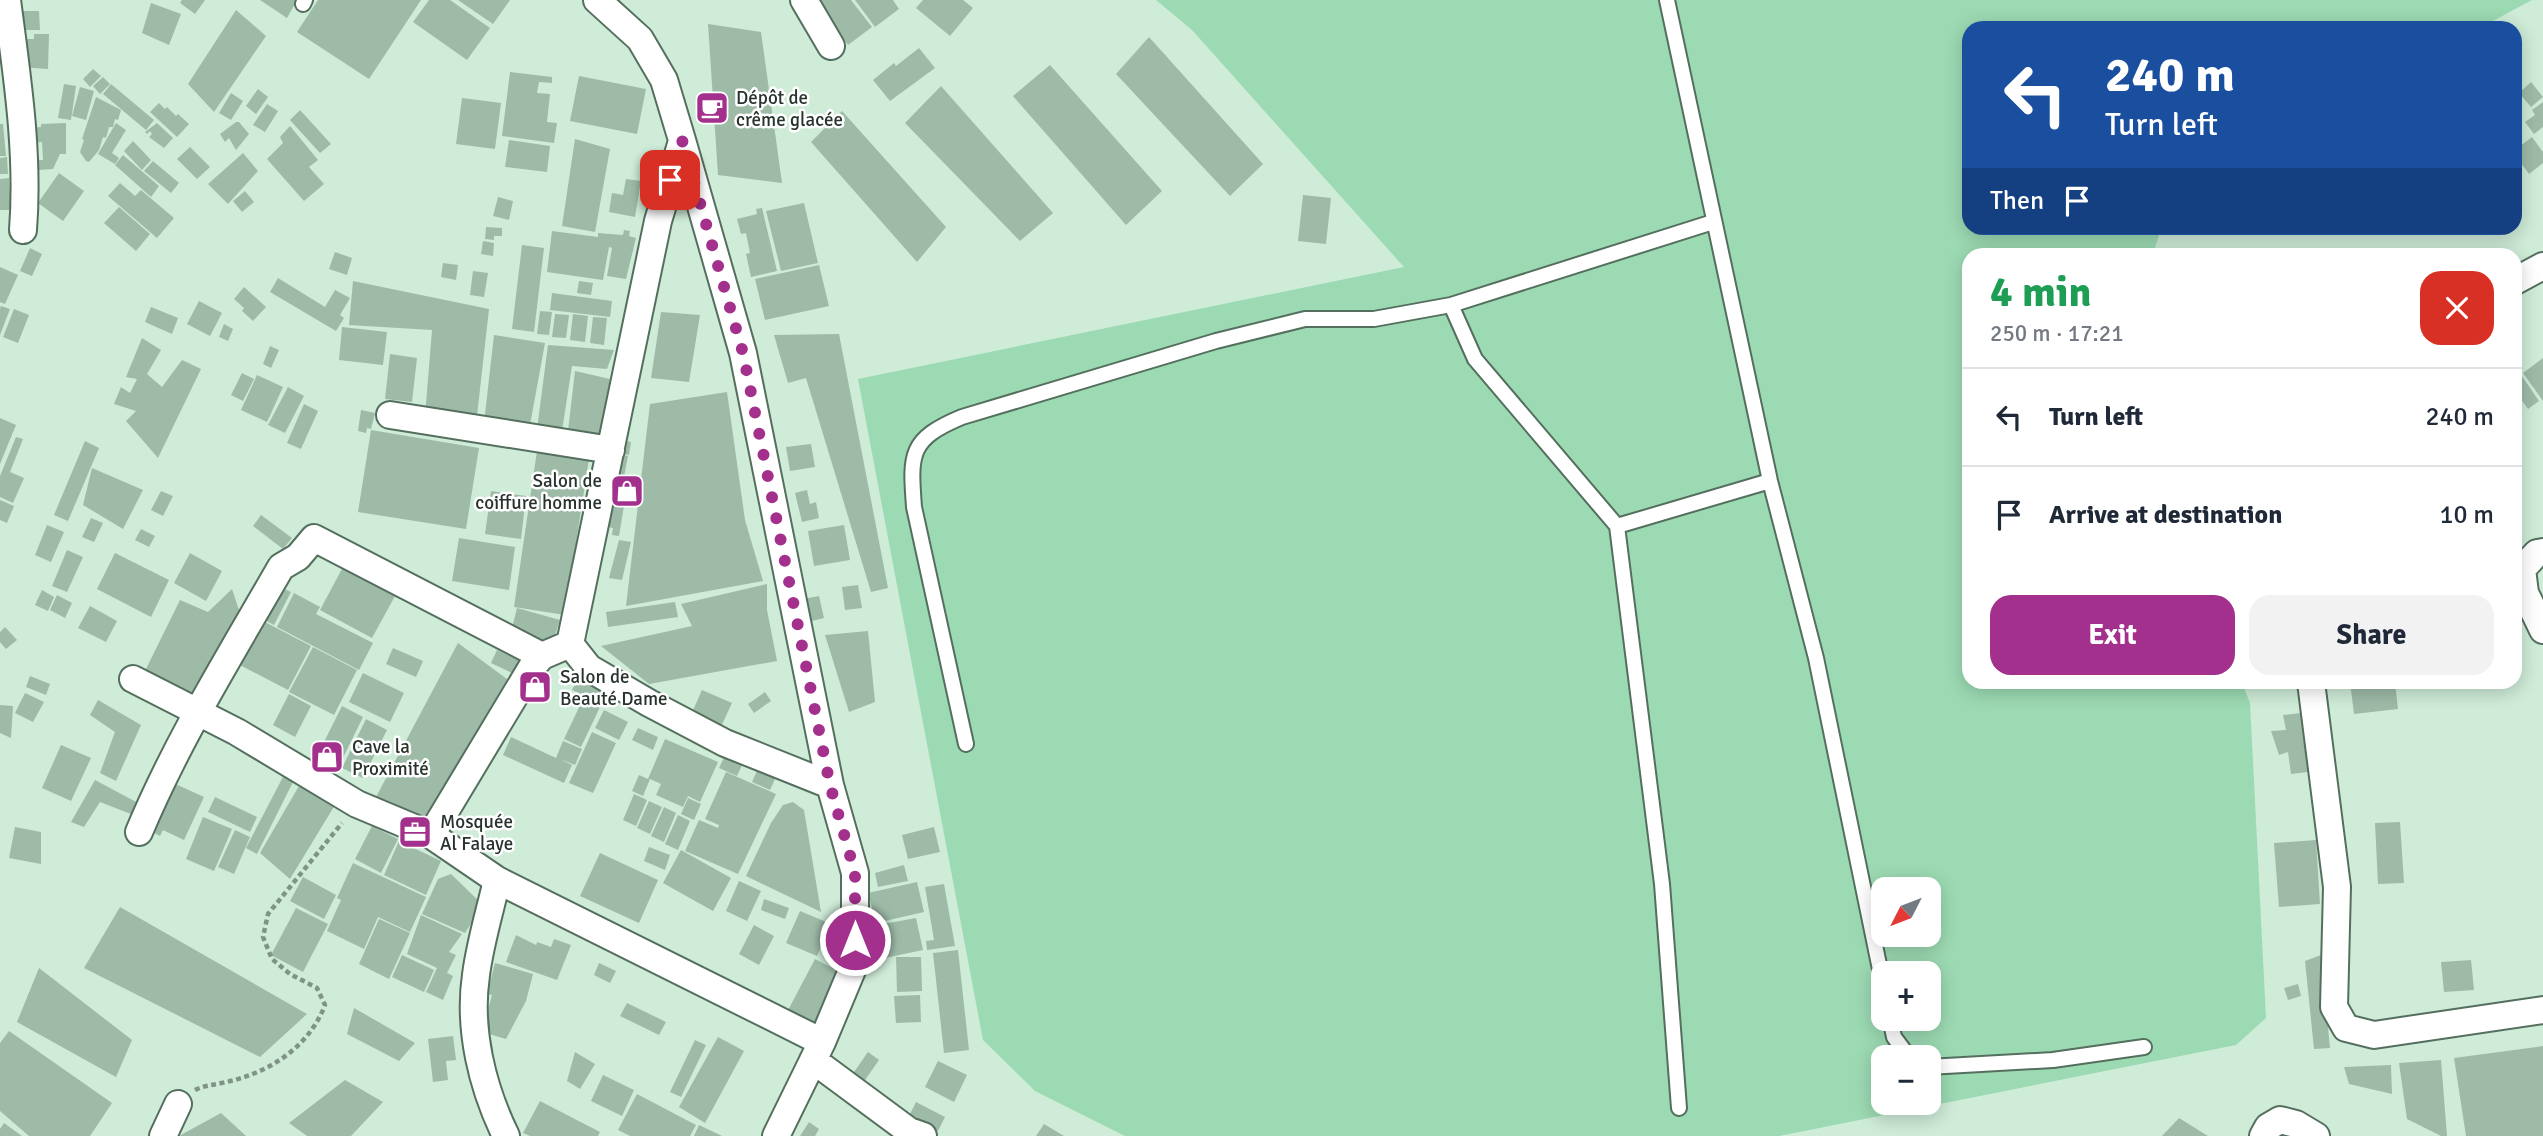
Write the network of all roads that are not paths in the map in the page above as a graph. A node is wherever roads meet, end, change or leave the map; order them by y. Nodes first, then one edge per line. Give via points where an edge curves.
1 (7, 0) edge
2 (597, 0) edge
3 (804, 0) edge
4 (1667, 0) edge
5 (831, 46) dead end
6 (682, 140) junction
7 (1713, 222) junction
8 (23, 230) dead end
9 (2543, 265) edge
10 (2522, 277) edge
11 (1451, 305) junction
12 (390, 415) dead end
13 (611, 450) junction
14 (1770, 481) junction
15 (1617, 526) junction
16 (2543, 552) edge
17 (2522, 563) edge
18 (2522, 581) edge
19 (2543, 631) edge
20 (570, 644) junction
21 (542, 656) junction
22 (133, 679) dead end
23 (2312, 689) edge
24 (197, 712) junction
25 (966, 744) dead end
26 (830, 785) junction
27 (139, 832) dead end
28 (431, 835) junction
29 (497, 880) junction
30 (1878, 961) edge
31 (2543, 1010) edge
32 (2144, 1047) dead end
33 (818, 1051) junction
34 (1941, 1065) edge
35 (178, 1104) road end
36 (1679, 1108) dead end
37 (163, 1136) edge
38 (506, 1136) edge
39 (776, 1136) edge
40 (923, 1136) edge
41 (2263, 1136) edge
42 (2316, 1136) edge

1 - 8 street via 22,127
2 - 6 street via 640,39 664,80
3 - 5 street
4 - 7 lane
6 - 13 street via 658,221
6 - 26 street via 743,353
7 - 11 lane
7 - 14 lane
9 - 10 street
11 - 15 lane via 1475,359
11 - 25 lane via 1374,319 1305,319 1216,341 934,429 915,451 911,475 914,508
12 - 13 street
13 - 20 street
14 - 15 lane
14 - 30 lane via 1816,658
15 - 36 lane via 1662,884
16 - 17 street
18 - 19 street
20 - 21 street
20 - 26 street via 589,668 649,703 725,743
21 - 24 street via 314,538 298,557 281,567
21 - 28 street
22 - 24 street
23 - 31 street via 2337,887 2334,1007 2346,1028 2374,1035
24 - 27 street
24 - 28 street via 358,804
26 - 33 street via 855,873 855,963
28 - 29 street
29 - 33 street
29 - 38 street via 475,975 475,1020 482,1078
32 - 34 lane via 2053,1060
33 - 39 street
33 - 40 street via 909,1131
35 - 37 street
41 - 42 street via 2280,1119

